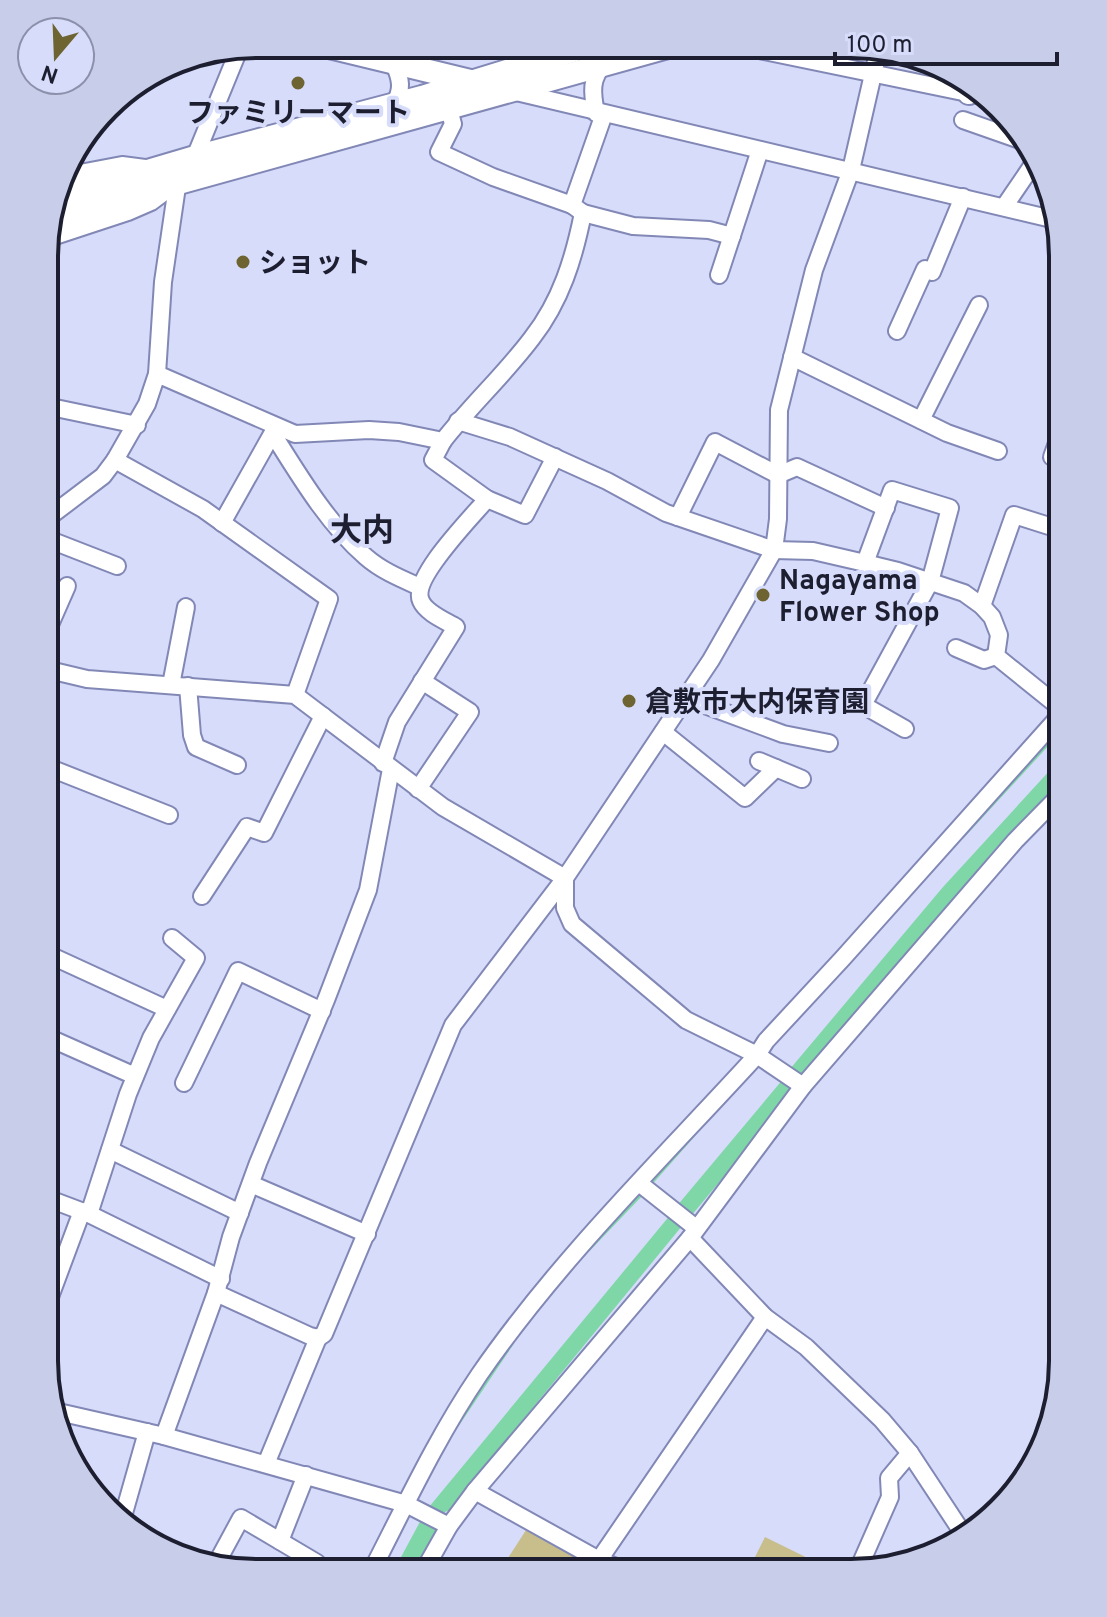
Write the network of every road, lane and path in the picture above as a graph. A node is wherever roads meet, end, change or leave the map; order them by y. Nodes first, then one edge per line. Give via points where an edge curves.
1 (373, 58) edge
2 (521, 58) edge
3 (623, 58) edge
4 (798, 58) edge
5 (234, 60) edge
6 (877, 60) edge
7 (607, 62) junction
8 (394, 64) junction
9 (874, 74) junction
10 (471, 81) junction
11 (955, 87) edge
12 (509, 91) junction
13 (394, 104) junction
14 (449, 109) junction
15 (600, 113) junction
16 (963, 120) dead end
17 (1008, 136) edge
18 (760, 150) junction
19 (185, 166) junction
20 (151, 169) junction
21 (851, 170) junction
22 (1029, 170) edge
23 (76, 175) edge
24 (68, 194) edge
25 (963, 197) junction
26 (1004, 207) junction
27 (578, 209) junction
28 (63, 213) edge
29 (1044, 217) edge
30 (60, 235) edge
31 (732, 236) junction
32 (719, 275) dead end
33 (979, 305) dead end
34 (897, 331) dead end
35 (792, 357) junction
36 (157, 374) junction
37 (58, 409) edge
38 (921, 420) junction
39 (458, 421) junction
40 (137, 425) junction
41 (275, 430) junction
42 (443, 441) junction
43 (998, 451) dead end
44 (555, 457) junction
45 (115, 460) junction
46 (778, 475) junction
47 (487, 499) junction
48 (886, 508) junction
49 (58, 510) edge
50 (678, 517) junction
51 (222, 523) junction
52 (1049, 526) dead end
53 (58, 543) edge
54 (774, 550) junction
55 (865, 563) junction
56 (117, 566) dead end
57 (930, 582) junction
58 (67, 586) dead end
59 (420, 587) junction
60 (58, 602) edge
61 (982, 606) junction
62 (186, 607) dead end
63 (956, 648) dead end
64 (996, 656) junction
65 (58, 672) edge
66 (422, 681) junction
67 (180, 686) junction
68 (295, 695) junction
69 (686, 698) junction
70 (1049, 700) edge
71 (323, 716) junction
72 (1049, 727) edge
73 (905, 729) dead end
74 (663, 732) junction
75 (829, 743) dead end
76 (759, 761) dead end
77 (237, 765) dead end
78 (387, 766) junction
79 (776, 768) junction
80 (58, 771) edge
81 (802, 779) dead end
82 (418, 789) junction
83 (1049, 806) edge
84 (169, 815) dead end
85 (565, 878) junction
86 (202, 896) dead end
87 (172, 938) dead end
88 (58, 959) edge
89 (167, 1009) junction
90 (322, 1011) junction
91 (58, 1042) edge
92 (757, 1055) junction
93 (135, 1076) junction
94 (184, 1083) dead end
95 (803, 1086) junction
96 (110, 1150) junction
97 (639, 1183) junction
98 (251, 1184) junction
99 (58, 1202) edge
100 (85, 1213) junction
101 (240, 1213) junction
102 (691, 1229) junction
103 (367, 1234) junction
104 (58, 1279) edge
105 (218, 1286) junction
106 (765, 1317) junction
107 (318, 1338) junction
108 (66, 1414) edge
109 (147, 1432) junction
110 (164, 1436) junction
111 (910, 1453) junction
112 (266, 1464) junction
113 (306, 1475) junction
114 (475, 1491) junction
115 (409, 1505) junction
116 (125, 1509) edge
117 (446, 1525) junction
118 (959, 1527) edge
119 (280, 1541) junction
120 (221, 1555) edge
121 (863, 1558) edge
122 (310, 1559) edge
123 (378, 1559) edge
124 (429, 1559) edge
125 (597, 1559) edge
126 (600, 1559) edge

1 - 8 street
2 - 10 street
3 - 7 street
4 - 9 street
5 - 19 street
6 - 9 street
7 - 12 street
7 - 15 street via 594,79 592,94
8 - 10 street
8 - 13 street via 401,85
9 - 11 street
9 - 21 street
10 - 12 street
10 - 13 street
12 - 14 street
12 - 15 street
13 - 19 street
14 - 19 street
14 - 27 street via 453,124 439,152
15 - 18 street
15 - 27 street
16 - 17 street
18 - 21 street
18 - 31 street
19 - 20 street
19 - 28 street
19 - 30 street via 151,202
19 - 36 street via 163,282
20 - 23 street via 122,165
20 - 24 street
21 - 25 street
21 - 35 street via 814,270
22 - 26 street
25 - 26 street
25 - 34 street via 932,272 925,269
26 - 29 street
27 - 31 street via 633,226
27 - 39 street via 575,254 562,289 534,337
31 - 32 street
33 - 38 street
35 - 38 street
35 - 46 street via 779,410
36 - 40 street
36 - 41 street
37 - 40 street
38 - 43 street
39 - 42 street
39 - 44 street
40 - 45 street
41 - 42 street via 369,430
41 - 51 street
41 - 59 street via 310,492 359,550
42 - 47 street via 433,460
44 - 47 street via 525,515
44 - 50 street
45 - 49 street via 103,476
45 - 51 street
46 - 48 street via 797,467
46 - 50 street via 715,442
46 - 54 street
47 - 59 street via 436,559
48 - 55 street
48 - 57 street via 892,490 950,508
50 - 54 street
51 - 68 street via 329,599
52 - 61 street via 1014,515
53 - 56 street
54 - 55 street via 813,551
54 - 69 street
55 - 57 street
57 - 61 street via 964,593
57 - 73 street via 863,705
58 - 60 street
59 - 66 street via 420,601 456,627
61 - 64 street via 999,635
62 - 67 street
63 - 64 street via 984,660
64 - 70 street
65 - 67 street
66 - 78 street via 397,722
66 - 82 street via 470,712
67 - 68 street
67 - 77 street via 196,747
68 - 71 street
69 - 74 street
69 - 75 street via 783,734
71 - 78 street
71 - 86 street via 264,833 247,827
72 - 92 street
74 - 79 street via 745,798
74 - 85 street
76 - 79 street
78 - 82 street
78 - 90 street via 368,890
79 - 81 street
80 - 84 street
82 - 85 street
83 - 95 street
85 - 92 street via 565,908 572,924 686,1020
85 - 103 street via 453,1025
87 - 89 street via 196,958
88 - 89 street
89 - 93 street
90 - 94 street via 238,971
90 - 98 street
91 - 93 street
92 - 95 street
92 - 97 street
93 - 96 street
95 - 102 street via 725,1193
96 - 100 street
96 - 101 street
97 - 102 street
97 - 115 street via 568,1259 480,1375 438,1441
98 - 101 street
98 - 103 street
99 - 100 street
100 - 104 street
100 - 105 street
101 - 105 street
102 - 106 street
102 - 114 street
103 - 107 street
105 - 107 street
105 - 110 street
106 - 111 street via 806,1347
106 - 126 street
107 - 112 street
108 - 109 street
109 - 110 street
109 - 116 street
110 - 112 street
111 - 118 street
111 - 121 street via 889,1478 890,1497
112 - 113 street
113 - 115 street
113 - 119 street
114 - 117 street
114 - 125 street
115 - 117 street
115 - 123 street
117 - 124 street
119 - 120 street via 241,1518
119 - 122 street

